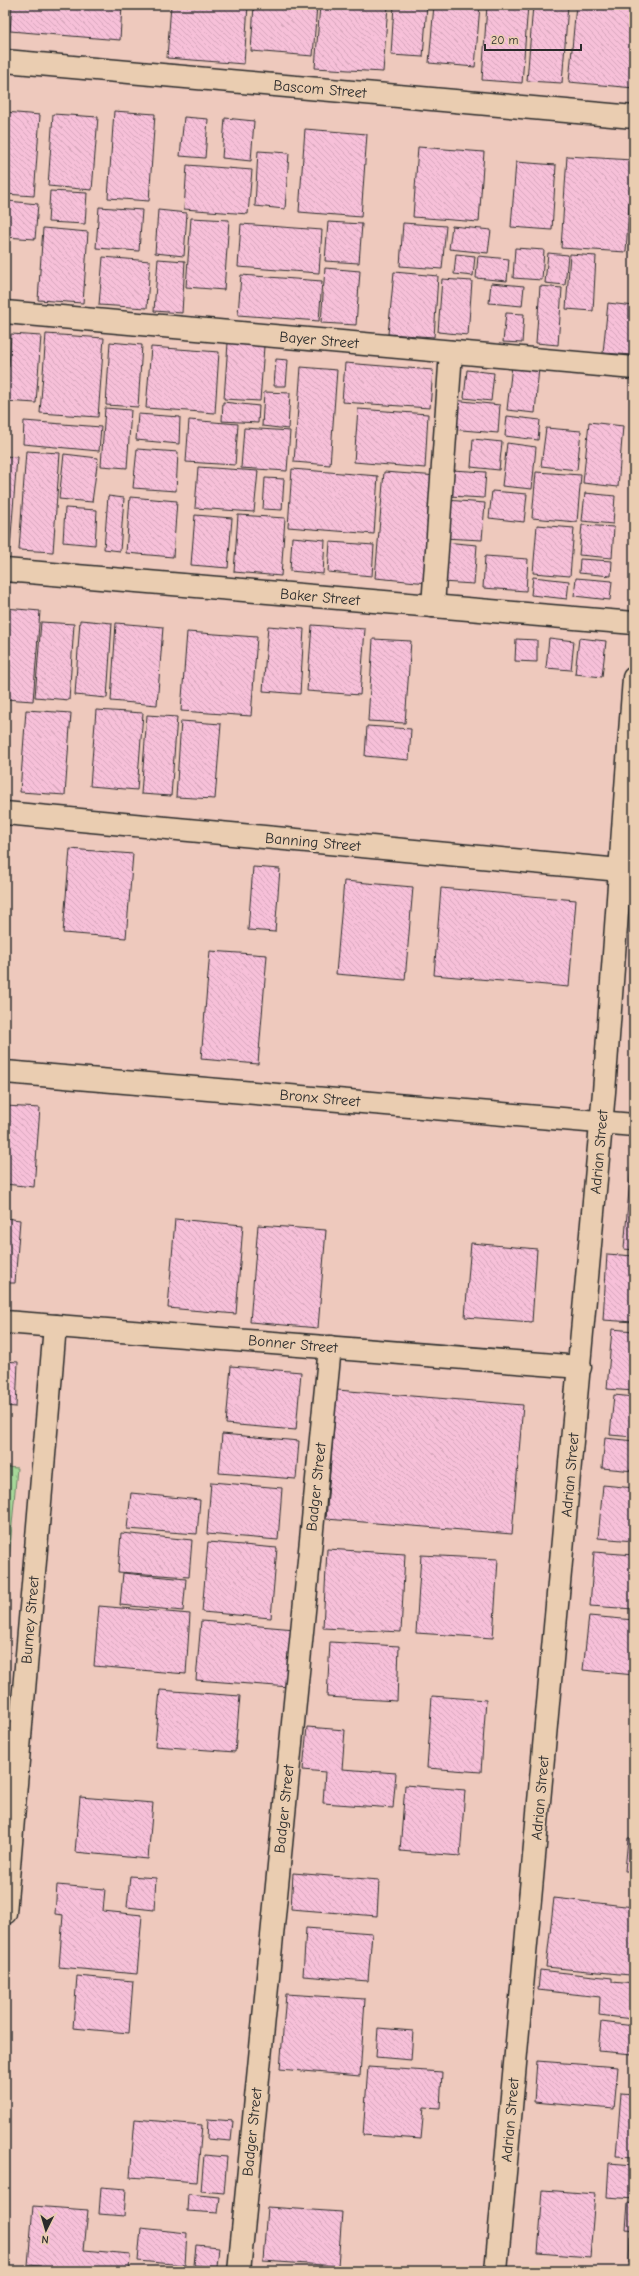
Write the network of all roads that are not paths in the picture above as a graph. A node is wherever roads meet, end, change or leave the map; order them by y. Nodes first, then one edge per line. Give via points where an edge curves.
1 (5, 61) edge
2 (634, 117) edge
3 (5, 312) edge
4 (451, 352) junction
5 (634, 368) edge
6 (5, 570) edge
7 (434, 606) junction
8 (634, 623) edge
9 (634, 678) edge
10 (5, 814) edge
11 (620, 870) junction
12 (5, 1072) edge
13 (601, 1122) junction
14 (634, 1125) edge
15 (5, 1322) edge
16 (55, 1326) junction
17 (330, 1347) junction
18 (580, 1367) junction
19 (5, 1913) edge
20 (239, 2271) edge
21 (496, 2271) edge

1 - 2 street, Bascom Street
3 - 4 street, Bayer Street
4 - 5 street, Bayer Street
4 - 7 street
6 - 7 street, Baker Street
7 - 8 street, Baker Street
9 - 11 street, Adrian Street
10 - 11 street, Banning Street
11 - 13 street, Adrian Street
12 - 13 street, Bronx Street
13 - 14 street, Bronx Street
13 - 18 street, Adrian Street
15 - 16 street, Bonner Street
16 - 17 street, Bonner Street
16 - 19 street, Burney Street
17 - 18 street, Bonner Street
17 - 20 street, Badger Street
18 - 21 street, Adrian Street

